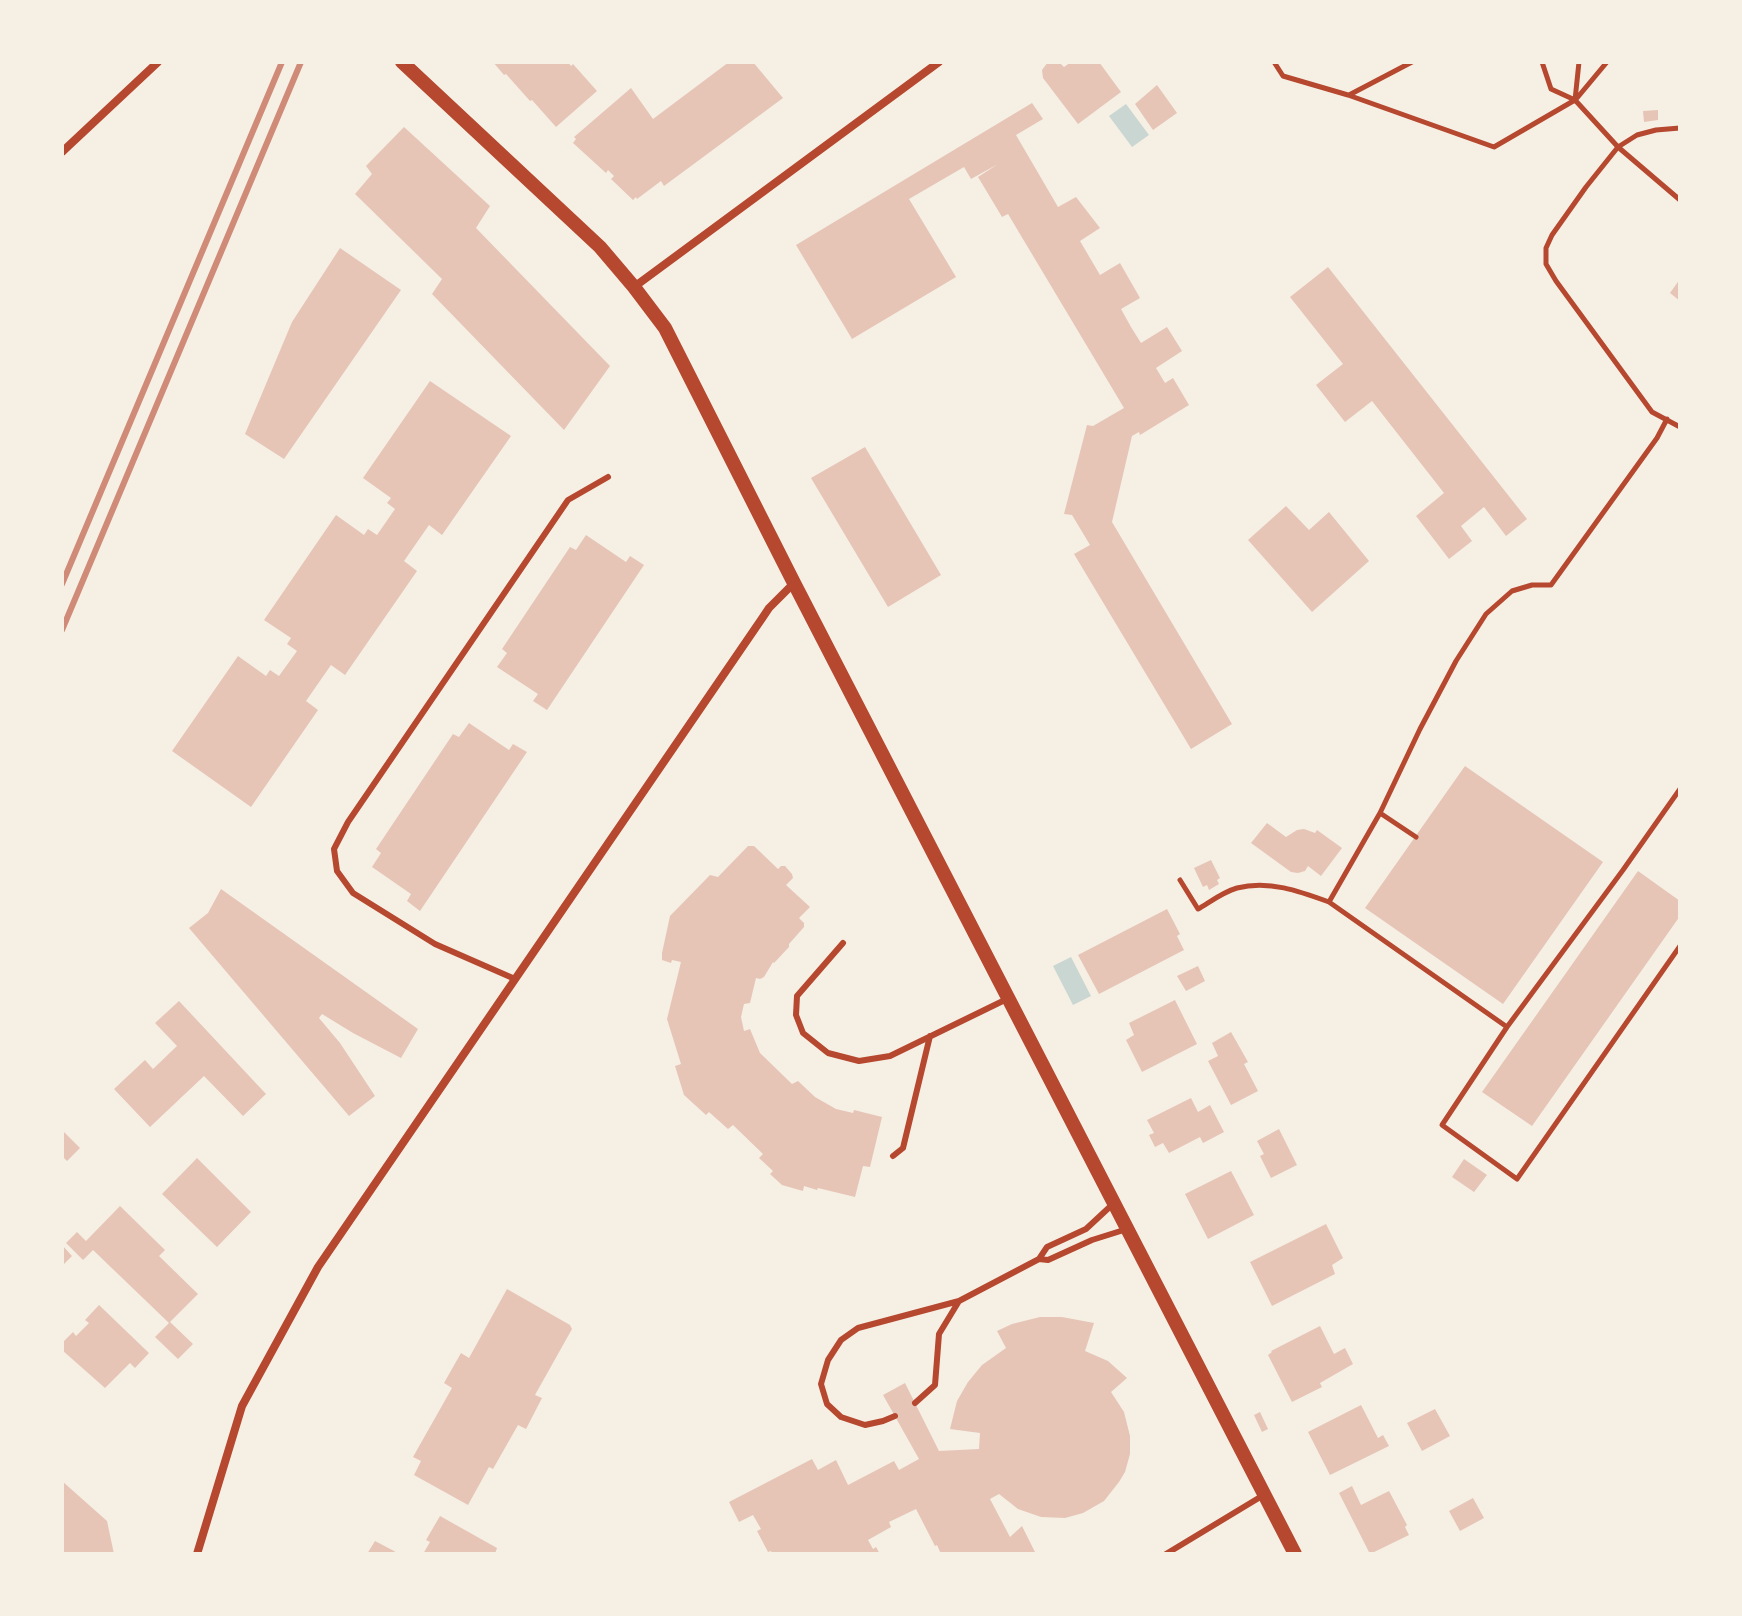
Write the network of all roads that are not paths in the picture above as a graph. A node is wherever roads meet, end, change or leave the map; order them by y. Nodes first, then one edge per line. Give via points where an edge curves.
1 (158, 62) edge
2 (402, 62) edge
3 (939, 62) edge
4 (62, 152) edge
5 (634, 287) junction
6 (608, 477) dead end
7 (794, 583) junction
8 (843, 943) dead end
9 (515, 979) junction
10 (1009, 998) junction
11 (930, 1036) junction
12 (893, 1156) dead end
13 (1114, 1203) junction
14 (1127, 1229) junction
15 (1039, 1259) junction
16 (959, 1301) junction
17 (915, 1403) dead end
18 (895, 1416) dead end
19 (1264, 1495) junction
20 (197, 1554) edge
21 (1166, 1554) edge
22 (1295, 1554) edge

1 - 4 street
2 - 5 street via 592,239
3 - 5 street
5 - 7 street via 665,328
6 - 9 lane via 568,500 334,849 337,871 353,893 435,944
7 - 9 street via 769,608
7 - 10 street
8 - 11 lane via 797,996 796,1015 803,1033 828,1053 859,1061 890,1056
9 - 20 street via 318,1267 242,1406
10 - 11 lane
10 - 13 street
11 - 12 lane via 903,1148
13 - 14 street
13 - 15 lane via 1086,1229 1047,1247
14 - 15 lane
14 - 19 street
15 - 16 lane
16 - 17 lane via 939,1334 935,1385
16 - 18 lane via 858,1328 841,1340 828,1360 821,1384 827,1404 841,1417 865,1425
19 - 21 lane
19 - 22 street

